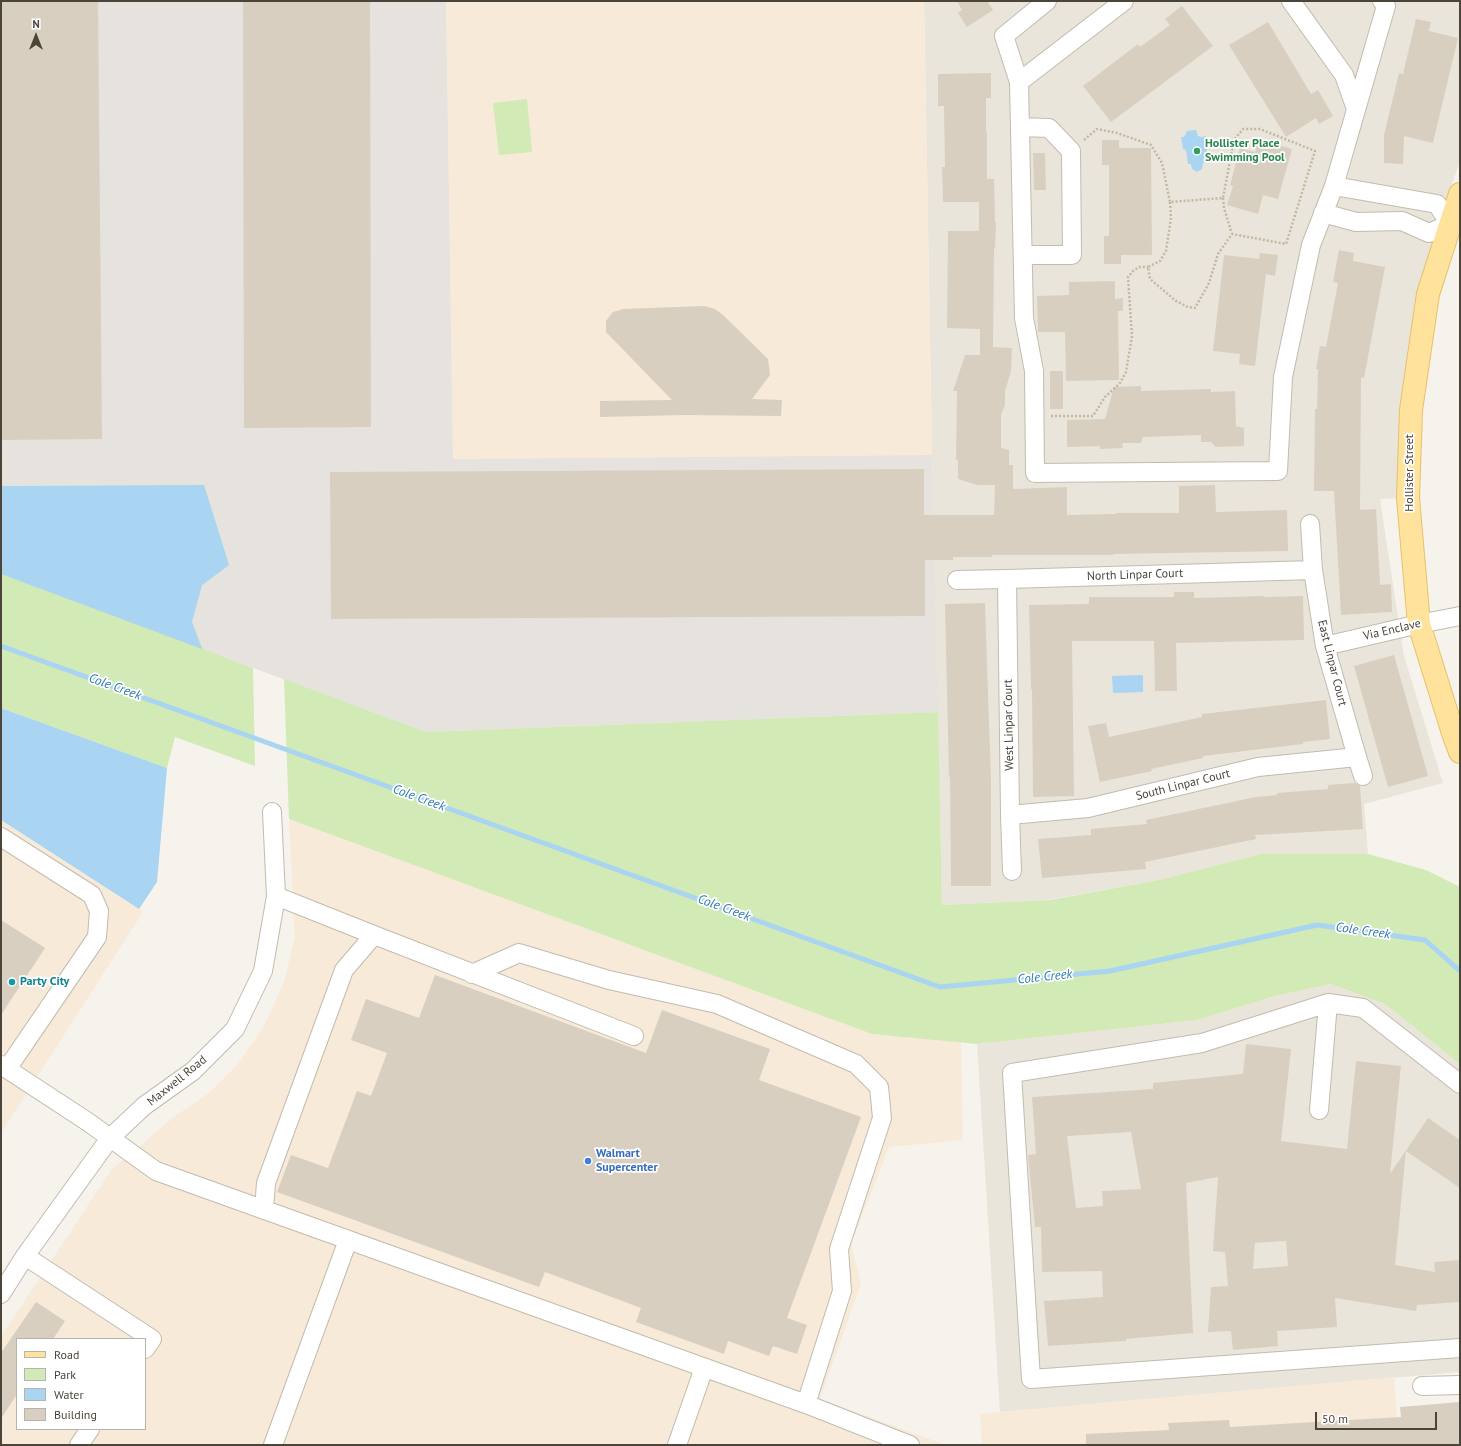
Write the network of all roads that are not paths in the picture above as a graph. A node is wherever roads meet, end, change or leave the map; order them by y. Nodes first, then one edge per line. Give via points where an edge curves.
1 (1047, 1) edge
2 (1124, 1) edge
3 (1291, 1) edge
4 (1382, 1) edge
5 (1019, 82) junction
6 (1356, 109) junction
7 (1020, 128) junction
8 (1334, 186) junction
9 (1460, 194) edge
10 (1323, 213) junction
11 (1455, 225) edge
12 (1023, 255) junction
13 (1310, 524) dead end
14 (1313, 570) junction
15 (1007, 579) junction
16 (957, 580) dead end
17 (1460, 616) edge
18 (1419, 624) junction
19 (1325, 646) junction
20 (1460, 752) edge
21 (1357, 757) junction
22 (1363, 776) dead end
23 (272, 812) dead end
24 (1010, 815) junction
25 (1, 837) edge
26 (1012, 871) dead end
27 (276, 896) junction
28 (374, 935) junction
29 (472, 974) junction
30 (1328, 1003) junction
31 (634, 1036) dead end
32 (4, 1067) edge
33 (1460, 1084) edge
34 (1319, 1110) dead end
35 (110, 1138) junction
36 (264, 1210) junction
37 (348, 1240) junction
38 (26, 1256) junction
39 (1, 1294) edge
40 (146, 1348) edge
41 (1460, 1348) edge
42 (704, 1368) junction
43 (1460, 1385) edge
44 (1422, 1386) dead end
45 (806, 1404) junction
46 (89, 1430) edge
47 (79, 1445) edge
48 (273, 1445) edge
49 (677, 1445) edge
50 (910, 1445) edge

1 - 5 street via 1004,36
2 - 5 street
3 - 6 street via 1344,76
4 - 6 street via 1386,6
5 - 7 street
6 - 8 street
7 - 12 street
7 - 12 street via 1049,128 1072,151 1072,255
8 - 10 street
8 - 11 street via 1437,204
9 - 11 main road, Hollister Street
10 - 11 street via 1356,222 1402,221 1428,233
10 - 12 street via 1310,245 1283,377 1278,471 1035,473 1034,371 1024,318
11 - 18 main road, Hollister Street via 1428,294 1411,410 1408,498
13 - 14 street, East Linpar Court
14 - 15 street, North Linpar Court
14 - 19 street, East Linpar Court
15 - 16 street, North Linpar Court
15 - 24 street, West Linpar Court
17 - 18 street, Via Enclave
18 - 19 street, Via Enclave
18 - 20 main road, Hollister Street
19 - 21 street, East Linpar Court
21 - 22 street, East Linpar Court
21 - 24 street, South Linpar Court via 1258,767 1088,808
23 - 27 street, Maxwell Road
24 - 26 street, West Linpar Court
25 - 32 street via 92,895 99,911 97,937
27 - 28 street
27 - 35 street, Maxwell Road via 263,971 235,1029 193,1071 144,1106
28 - 29 street
28 - 36 street via 344,970 266,1183
29 - 31 street
29 - 45 street via 518,953 609,980 718,1004 856,1064 879,1087 882,1118 840,1250 842,1291
30 - 33 street via 1363,1008
30 - 34 street
30 - 41 street via 1202,1043 1012,1074 1031,1379
32 - 35 street
35 - 36 street via 156,1171
35 - 38 street, Maxwell Road
36 - 37 street
37 - 42 street
37 - 48 street
38 - 39 street, Maxwell Road
38 - 40 street via 152,1339
42 - 45 street
42 - 49 street
43 - 44 street
45 - 50 street
46 - 47 street

